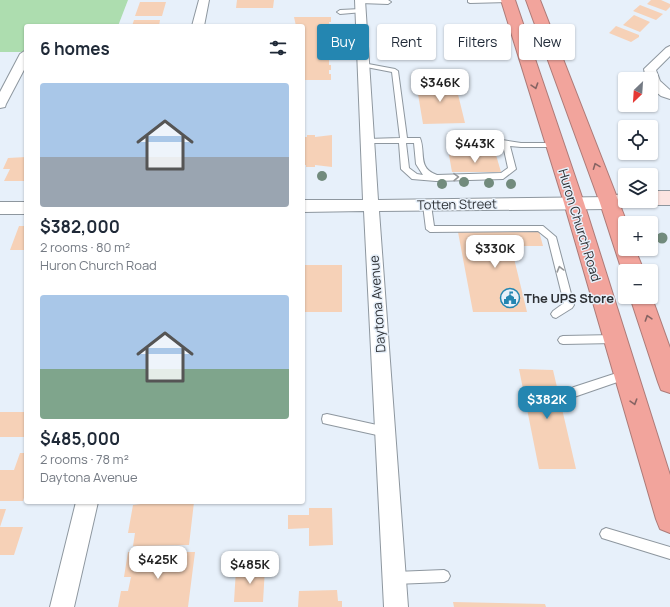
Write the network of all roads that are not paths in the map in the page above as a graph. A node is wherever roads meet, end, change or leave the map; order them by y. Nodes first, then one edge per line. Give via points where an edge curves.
1 (204, 0) edge
2 (508, 0) edge
3 (533, 0) edge
4 (470, 1) edge
5 (388, 2) dead end
6 (360, 4) edge
7 (340, 12) dead end
8 (198, 24) edge
9 (670, 50) edge
10 (24, 58) edge
11 (363, 65) junction
12 (670, 95) edge
13 (0, 104) edge
14 (403, 140) junction
15 (490, 140) dead end
16 (367, 141) junction
17 (506, 142) junction
18 (555, 145) junction
19 (436, 178) junction
20 (658, 198) edge
21 (670, 198) edge
22 (618, 202) edge
23 (427, 204) junction
24 (574, 204) junction
25 (371, 205) junction
26 (305, 206) edge
27 (0, 208) edge
28 (24, 208) edge
29 (643, 304) edge
30 (556, 314) dead end
31 (615, 339) junction
32 (563, 340) dead end
33 (626, 375) junction
34 (670, 382) edge
35 (574, 392) dead end
36 (327, 419) dead end
37 (386, 432) junction
38 (87, 504) edge
39 (670, 519) edge
40 (606, 534) dead end
41 (670, 553) edge
42 (444, 576) dead end
43 (395, 578) junction
44 (62, 607) edge
45 (396, 607) edge

1 - 8 street
2 - 4 lane
2 -> 18 highway, Huron Church Road
22 -> 3 highway
5 - 6 lane
6 - 7 lane
6 - 11 street, Daytona Avenue
9 - 12 street via 650,69 650,77 658,89
10 - 13 street
11 - 14 lane via 395,71
11 - 16 street, Daytona Avenue
14 - 16 lane
14 - 19 lane via 417,140 421,168 426,175
14 - 19 lane via 405,169 415,177
15 - 17 lane
16 - 25 street, Daytona Avenue
17 - 18 lane
19 -> 17 lane via 503,176 512,169
18 - 24 highway, Huron Church Road
20 - 21 street
22 - 24 street, Totten Street
23 - 24 street, Totten Street
23 - 25 street, Totten Street
30 -> 23 lane via 569,305 552,237 540,228 430,229
24 - 31 highway, Huron Church Road
25 - 26 street, Totten Street
25 - 37 street, Daytona Avenue
27 - 28 street
34 -> 29 highway
31 - 32 lane
31 - 33 highway, Huron Church Road
33 - 35 lane
33 -> 39 highway, Huron Church Road
36 - 37 lane
37 - 43 street, Daytona Avenue
38 - 44 street
40 - 41 lane
42 - 43 lane
43 - 45 street, Daytona Avenue

